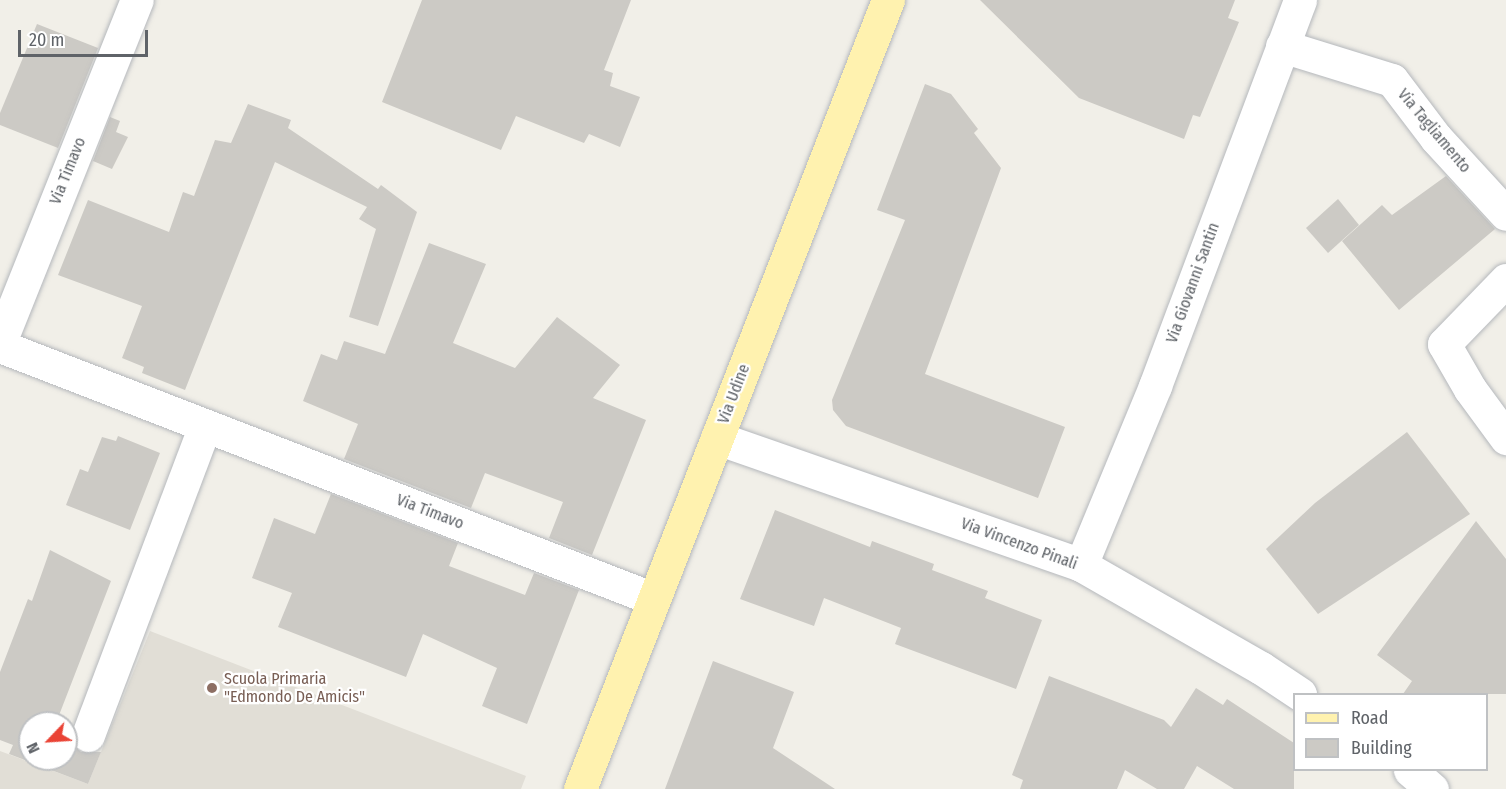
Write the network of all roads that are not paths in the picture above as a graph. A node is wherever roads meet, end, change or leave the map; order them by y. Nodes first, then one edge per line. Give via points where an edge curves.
1 (137, 0) edge
2 (888, 0) edge
3 (1299, 0) edge
4 (1282, 46) junction
5 (1506, 214) edge
6 (1506, 280) edge
7 (0, 344) edge
8 (205, 426) junction
9 (717, 438) junction
10 (1506, 438) edge
11 (1081, 565) junction
12 (654, 599) junction
13 (1298, 693) edge
14 (88, 735) dead end
15 (1411, 771) edge
16 (580, 789) edge
17 (1432, 789) edge

1 - 7 street, Via Timavo
2 - 9 main road, Via Udine
3 - 4 street, Via Giovanni Santin
4 - 5 street, Via Tagliamento via 1392,80 1436,138
4 - 11 street, Via Giovanni Santin via 1155,386
6 - 10 street via 1444,344 1470,389
7 - 8 street, Via Timavo
8 - 12 street, Via Timavo
8 - 14 street
9 - 11 street, Via Vincenzo Pinali
9 - 12 main road, Via Udine
11 - 13 street, Via Vincenzo Pinali
12 - 16 main road, Via Udine
15 - 17 street

